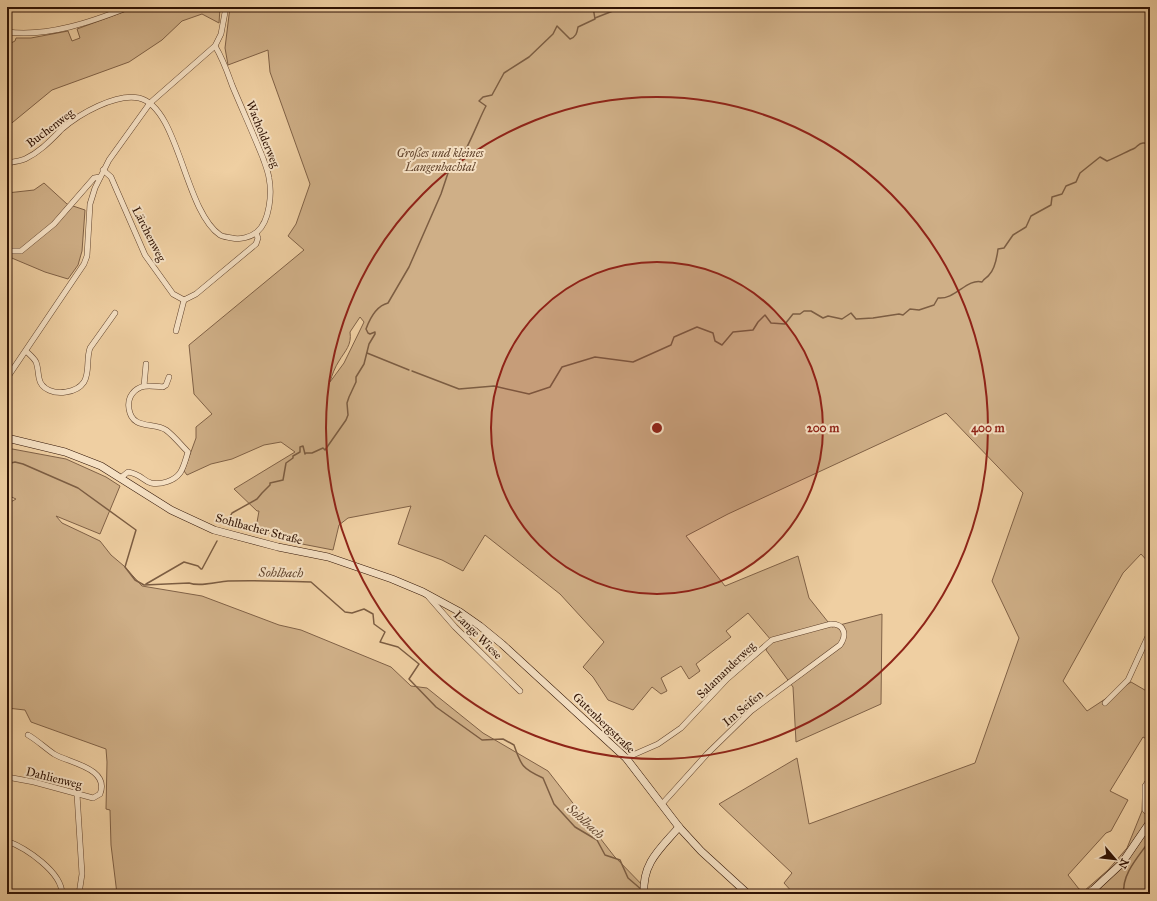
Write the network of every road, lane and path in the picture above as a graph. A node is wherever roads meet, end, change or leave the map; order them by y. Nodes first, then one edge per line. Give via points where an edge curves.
1 (129, 7) edge
2 (226, 7) edge
3 (7, 32) edge
4 (215, 46) junction
5 (150, 103) junction
6 (7, 163) edge
7 (103, 170) junction
8 (100, 177) junction
9 (256, 233) junction
10 (7, 251) edge
11 (184, 300) junction
12 (115, 313) dead end
13 (176, 331) dead end
14 (26, 351) junction
15 (146, 364) dead end
16 (169, 377) dead end
17 (7, 378) edge
18 (144, 386) junction
19 (7, 438) edge
20 (121, 479) junction
21 (424, 592) junction
22 (1150, 632) edge
23 (844, 635) joint
24 (520, 691) dead end
25 (1105, 703) dead end
26 (28, 735) dead end
27 (626, 758) junction
28 (7, 777) edge
29 (1150, 779) edge
30 (77, 794) junction
31 (662, 804) junction
32 (1150, 815) edge
33 (1150, 822) edge
34 (679, 827) junction
35 (7, 841) edge
36 (62, 894) edge
37 (79, 894) edge
38 (644, 894) edge
39 (748, 894) edge
40 (1087, 894) edge

1 - 3 street via 57,30 28,34
2 - 4 street via 221,34
4 - 5 street
4 - 9 street, Wacholderweg via 222,57 269,178 271,194 268,212
5 - 6 street, Buchenweg via 139,98 125,98 98,105 64,128 42,149 24,159
5 - 7 street
5 - 9 street via 162,116 175,143 205,219 221,236 238,240
7 - 8 street
7 - 11 street, Lärchenweg via 111,178 145,255 173,294
8 - 10 street via 94,178 54,224 21,251
8 - 14 street via 90,204 87,256 84,264
9 - 11 street via 256,244 196,294
11 - 13 street
12 - 14 street via 90,348 84,381 80,387 72,391 54,392 44,388 36,363
14 - 17 street
15 - 18 street
16 - 18 street via 163,387
18 - 20 street via 134,391 129,400 131,416 142,424 167,430 188,452 180,473 171,481 150,483 136,473 128,472
19 - 20 street, Sohlbacher Straße via 65,452 101,466
20 - 21 street, Sohlbacher Straße via 171,510 214,530 328,557
21 - 24 street, Lange Wiese via 455,627
21 - 27 street, Gutenbergstraße via 480,626 543,680
22 - 25 street via 1128,680
23 - 27 street, Salamanderweg via 840,626 831,624 772,640 727,679 681,728 658,744
23 - 31 street, Im Seifen via 840,645 832,652 751,711 707,754
26 - 30 street, Dahlienweg via 54,754 91,769 99,778 102,785 100,794 96,797
27 - 31 street, Gutenbergstraße
28 - 30 street, Dahlienweg
29 - 32 street via 1145,786 1145,810
30 - 37 street via 82,874
31 - 34 street, Gutenbergstraße
33 - 40 street via 1122,863
34 - 38 street via 653,857 646,871
34 - 39 street, Gutenbergstraße
35 - 36 street via 36,856 54,876

